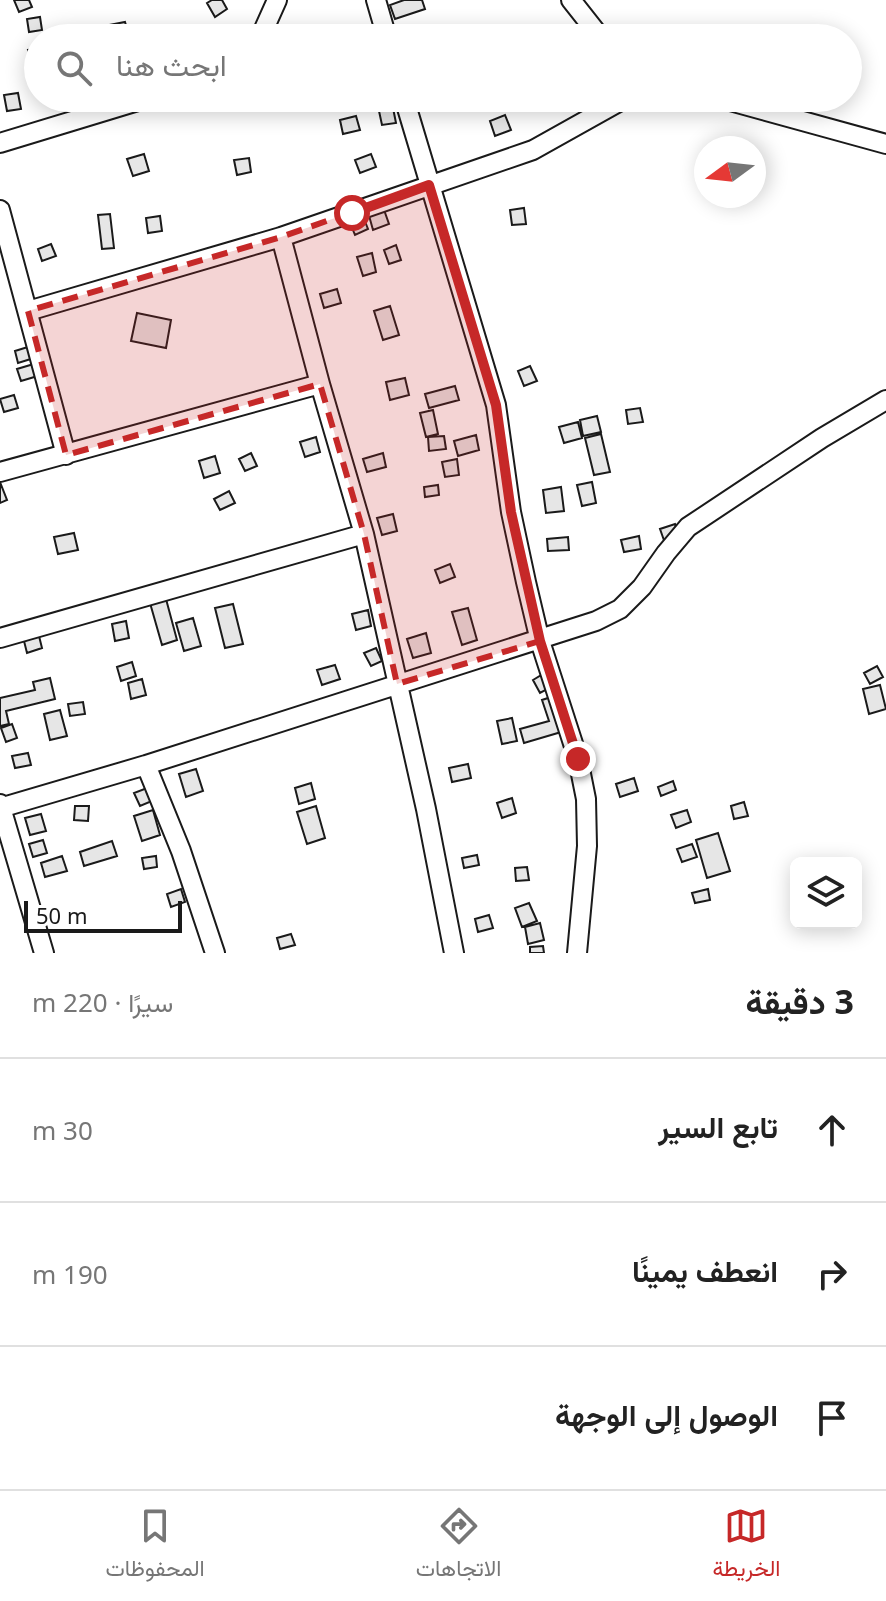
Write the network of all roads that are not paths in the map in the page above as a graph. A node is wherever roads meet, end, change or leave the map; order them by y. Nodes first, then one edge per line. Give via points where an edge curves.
1 (277, 0) edge
2 (376, 0) edge
3 (571, 0) edge
4 (266, 24) edge
5 (383, 24) edge
6 (590, 24) edge
7 (102, 112) edge
8 (408, 112) edge
9 (601, 112) edge
10 (770, 112) edge
11 (0, 143) edge
12 (886, 144) edge
13 (429, 185) junction
14 (0, 210) edge
15 (281, 237) junction
16 (28, 311) junction
17 (320, 384) junction
18 (886, 400) edge
19 (66, 455) junction
20 (0, 472) edge
21 (364, 534) junction
22 (0, 638) edge
23 (540, 641) junction
24 (397, 684) junction
25 (146, 765) junction
26 (0, 807) edge
27 (44, 953) edge
28 (215, 953) edge
29 (454, 953) edge
30 (577, 953) edge

1 - 4 street
2 - 5 street
3 - 6 street
7 - 11 street
8 - 13 street
9 - 13 street via 533,150
10 - 12 street
13 - 15 street
13 - 23 street via 496,405 511,512
14 - 16 street
15 - 16 street
15 - 17 street
16 - 19 street
17 - 19 street
17 - 21 street
18 - 23 street via 688,527 620,609
19 - 20 street
21 - 22 street
21 - 24 street
23 - 24 street
23 - 30 street via 567,719 586,799
24 - 25 street
24 - 29 street
25 - 26 street
25 - 28 street
26 - 27 street

